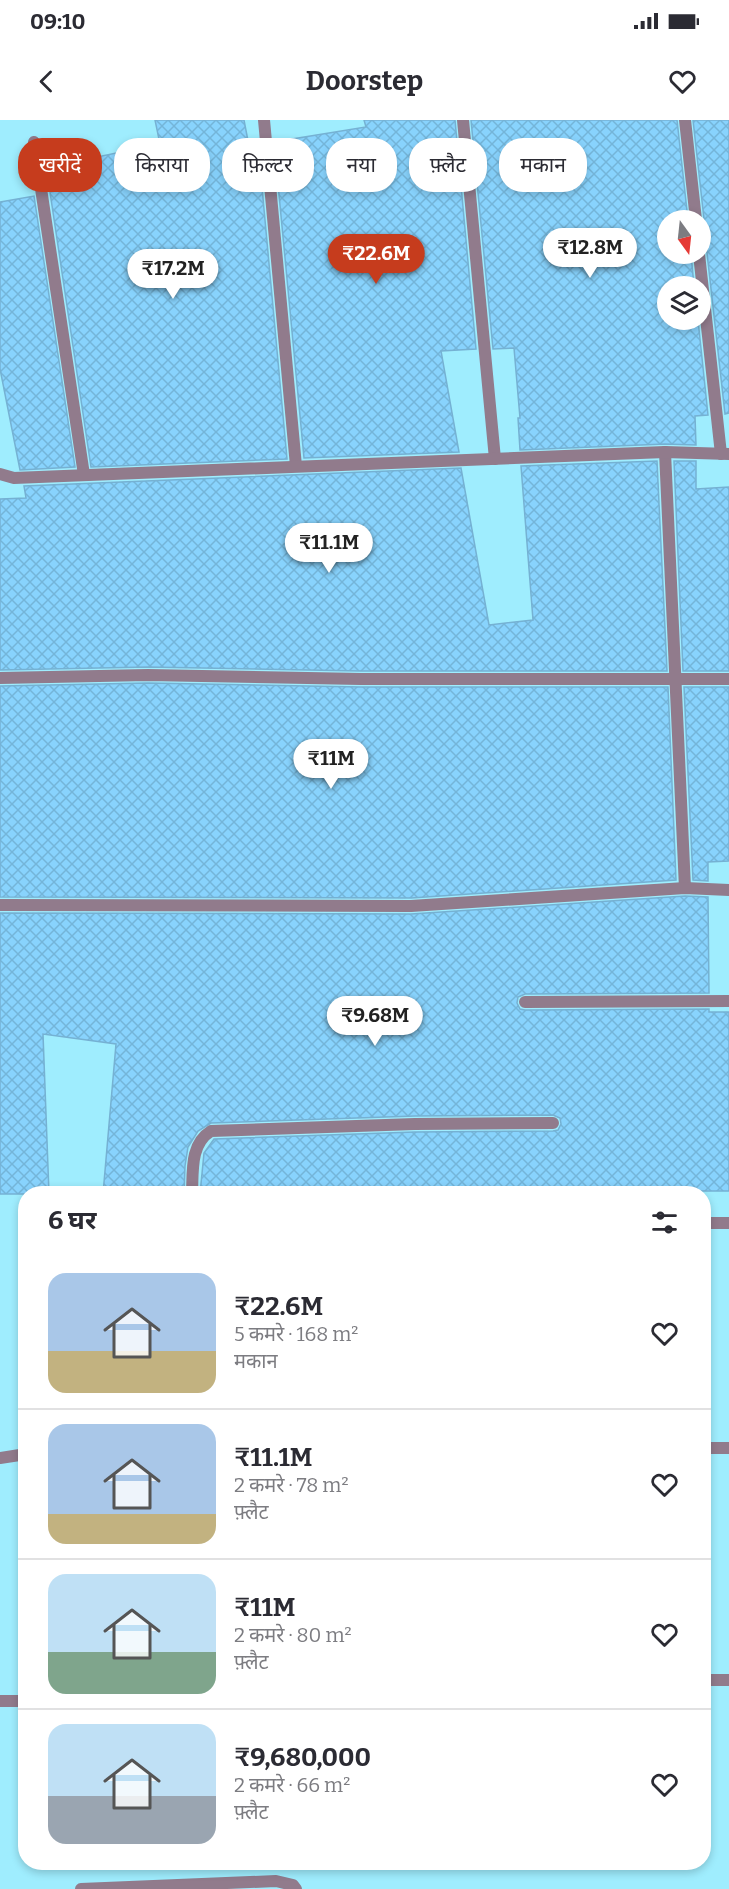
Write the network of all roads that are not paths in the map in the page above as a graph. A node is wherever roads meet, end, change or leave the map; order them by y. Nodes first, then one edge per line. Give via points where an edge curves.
1 (264, 120) edge
2 (463, 120) edge
3 (685, 120) edge
4 (42, 192) edge
5 (695, 210) edge
6 (700, 264) edge
7 (665, 452) junction
8 (725, 454) edge
9 (495, 459) junction
10 (296, 466) junction
11 (0, 474) edge
12 (84, 475) junction
13 (0, 678) edge
14 (674, 678) junction
15 (729, 679) edge
16 (685, 888) junction
17 (729, 890) edge
18 (0, 905) edge
19 (729, 1001) edge
20 (525, 1002) dead end
21 (553, 1122) dead end
22 (193, 1186) edge
23 (711, 1223) edge
24 (729, 1223) edge
25 (711, 1448) edge
26 (729, 1448) edge
27 (18, 1455) edge
28 (0, 1458) edge
29 (711, 1680) edge
30 (729, 1680) edge
31 (0, 1701) edge
32 (18, 1701) edge
33 (81, 1889) edge
34 (296, 1889) edge

1 - 10 street
2 - 9 street
3 - 5 street
4 - 12 street
6 - 8 street
7 - 8 street
7 - 9 street
7 - 14 street
9 - 10 street
10 - 12 street
11 - 12 street via 14,478
13 - 14 street
14 - 15 street
14 - 16 street
16 - 17 street
16 - 18 street via 411,906
19 - 20 street
21 - 22 street via 212,1131 196,1147
23 - 24 street
25 - 26 street
27 - 28 street
29 - 30 street
31 - 32 street
33 - 34 street via 276,1881

